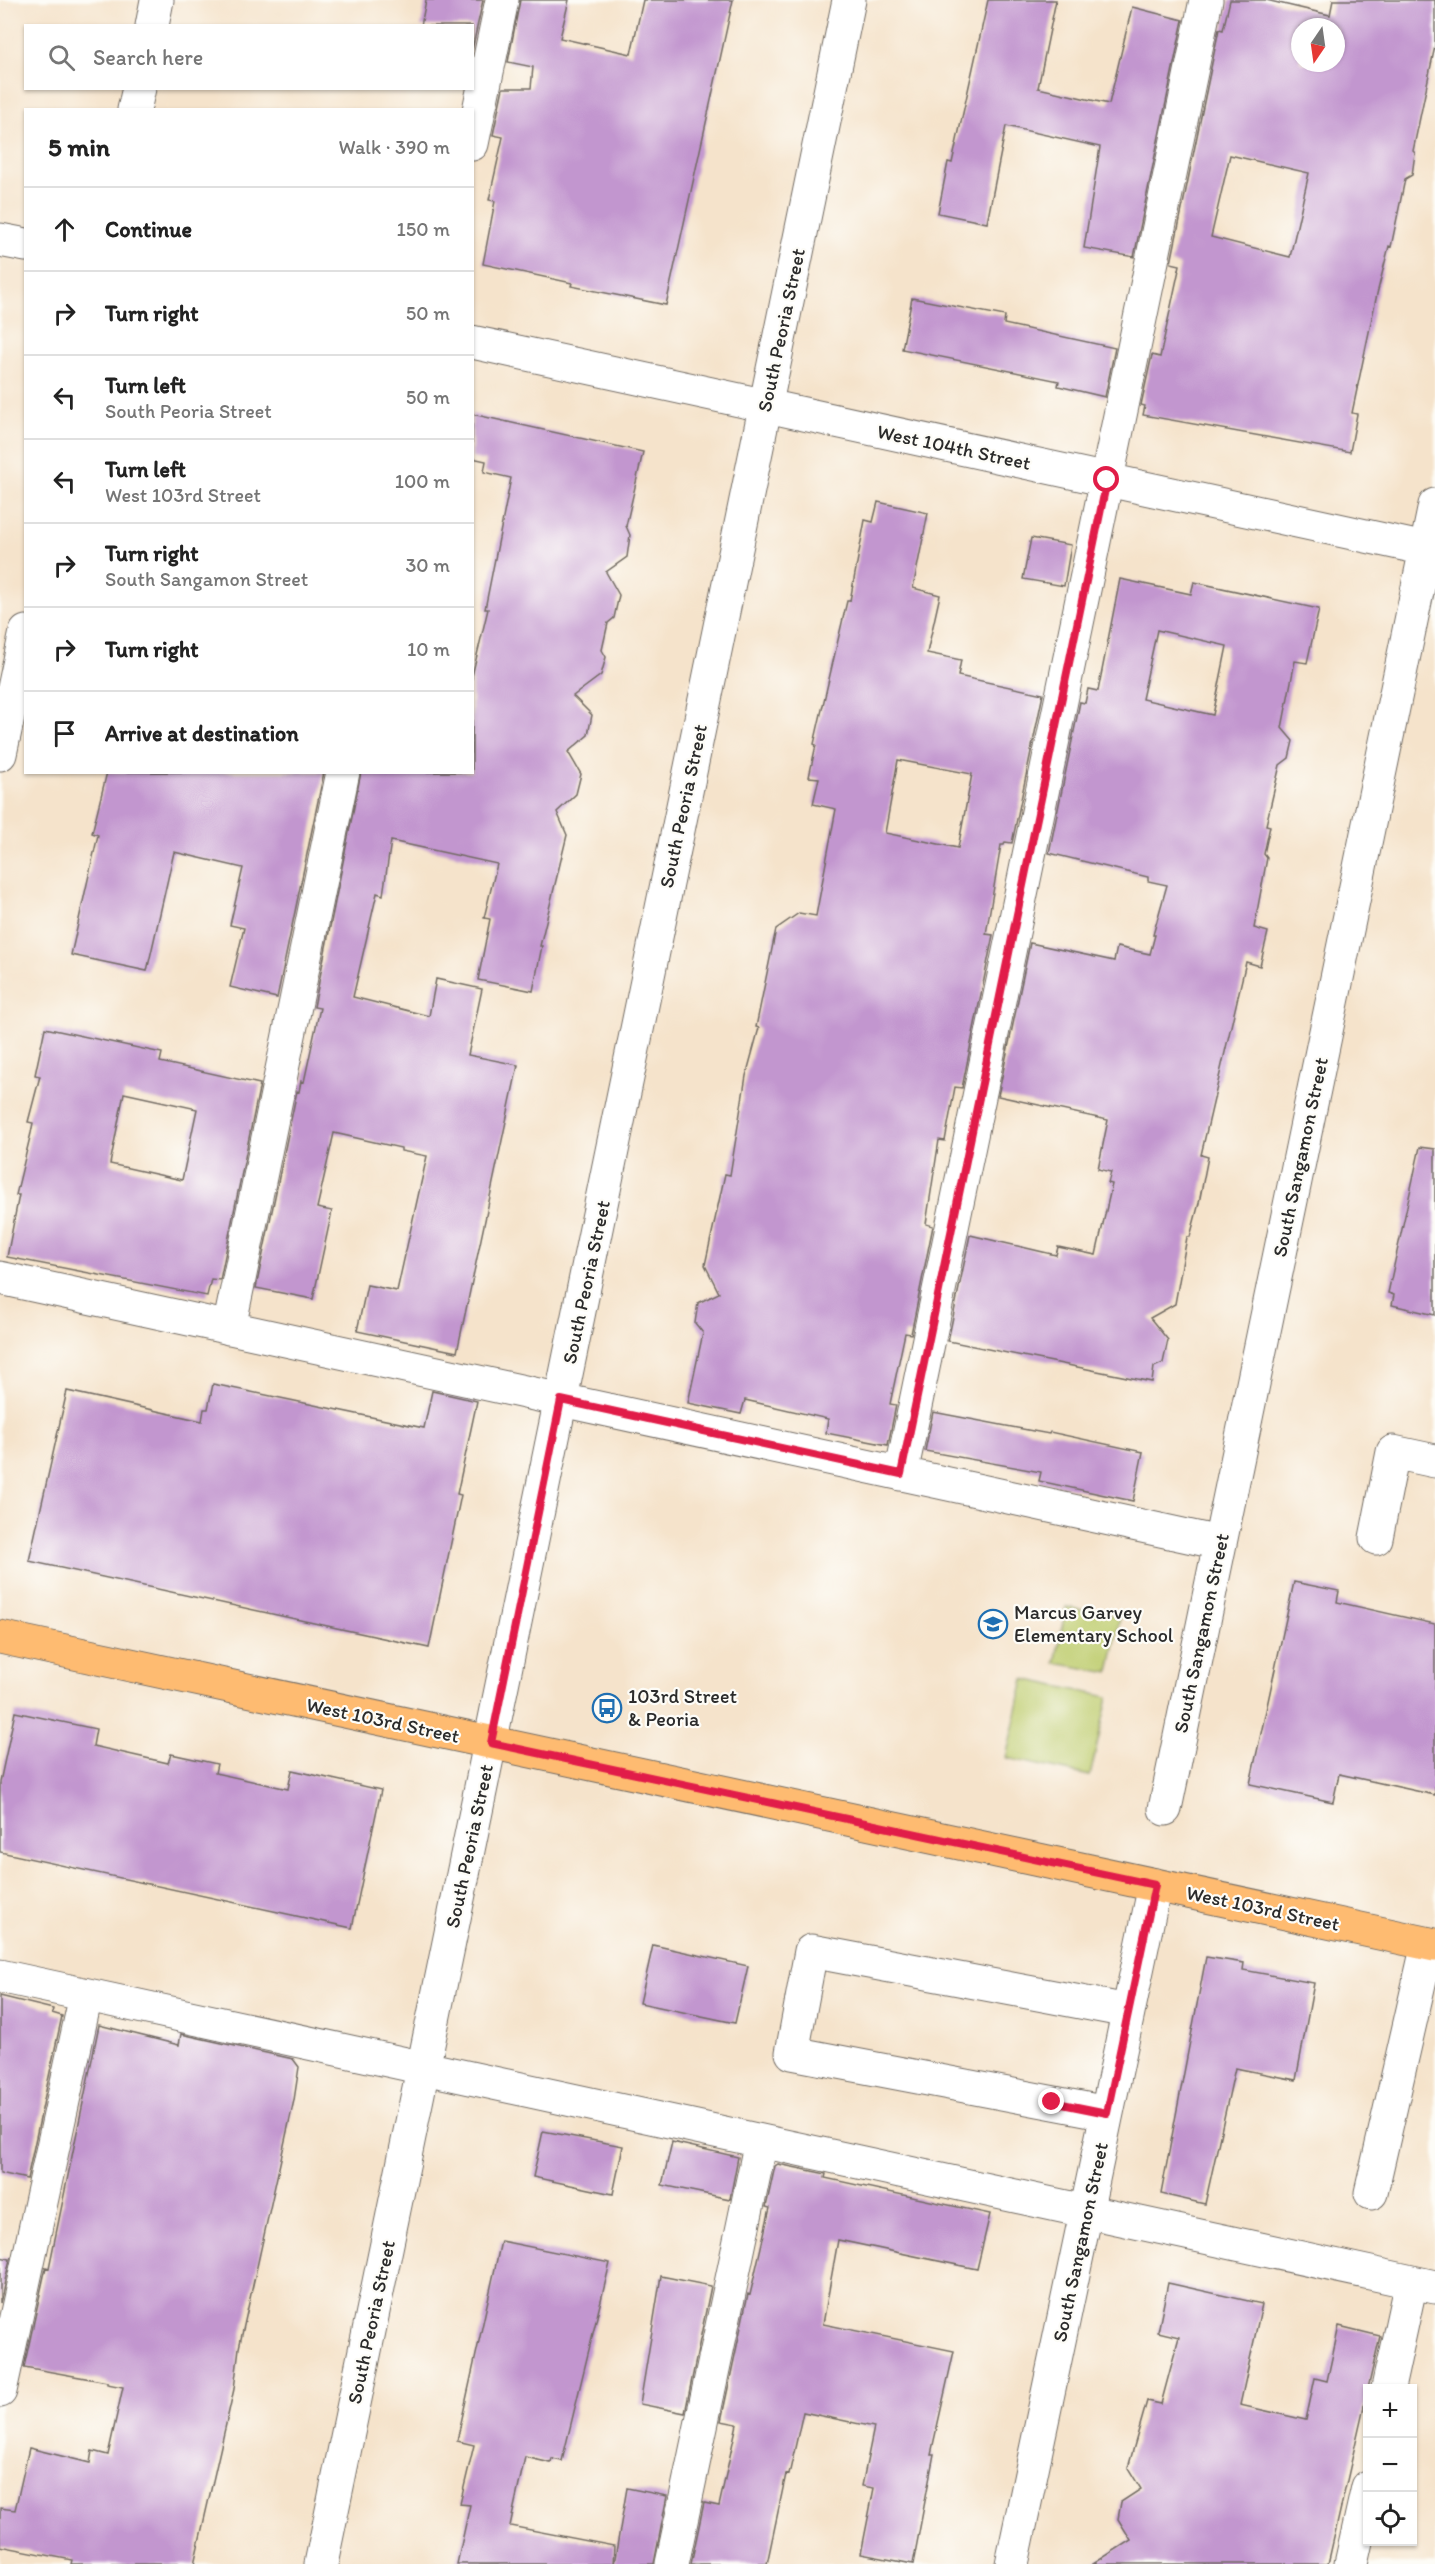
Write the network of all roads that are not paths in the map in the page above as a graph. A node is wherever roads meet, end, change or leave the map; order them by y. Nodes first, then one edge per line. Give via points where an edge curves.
1 (157, 0) edge
2 (502, 0) edge
3 (849, 0) edge
4 (1206, 0) edge
5 (152, 24) edge
6 (139, 90) edge
7 (134, 108) edge
8 (474, 134) edge
9 (0, 240) edge
10 (24, 245) edge
11 (474, 342) edge
12 (766, 406) junction
13 (1107, 480) junction
14 (1435, 505) edge
15 (1430, 550) edge
16 (24, 641) edge
17 (0, 754) edge
18 (343, 774) edge
19 (0, 1278) edge
20 (229, 1328) junction
21 (561, 1400) junction
22 (1435, 1461) edge
23 (901, 1474) junction
24 (1376, 1538) dead end
25 (1220, 1543) junction
26 (0, 1638) edge
27 (491, 1743) junction
28 (1165, 1809) dead end
29 (1155, 1885) junction
30 (1431, 1945) edge
31 (0, 1976) edge
32 (86, 1995) junction
33 (1128, 2012) junction
34 (423, 2068) junction
35 (1107, 2113) junction
36 (760, 2141) junction
37 (1371, 2193) dead end
38 (1086, 2212) junction
39 (1423, 2285) edge
40 (1389, 2384) edge
41 (0, 2391) edge
42 (1367, 2492) edge
43 (321, 2564) edge
44 (672, 2564) edge
45 (1012, 2564) edge
46 (1351, 2564) edge

1 - 5 street
2 - 8 street
3 - 12 street, South Peoria Street
4 - 13 street
6 - 7 street
9 - 10 street
11 - 12 street, West 104th Street
12 - 13 street, West 104th Street
12 - 21 street, South Peoria Street
13 - 15 street, West 104th Street
13 - 23 street
14 - 15 street, South Sangamon Street
15 - 25 street, South Sangamon Street
16 - 17 street
18 - 20 street
19 - 20 street
20 - 21 street
21 - 23 street
21 - 27 street, South Peoria Street
22 - 24 street via 1393,1452
23 - 25 street
25 - 28 street, South Sangamon Street
26 - 27 main road, West 103rd Street
27 - 29 main road, West 103rd Street
27 - 34 street, South Peoria Street
29 - 30 main road, West 103rd Street
29 - 33 street, South Sangamon Street
30 - 37 street
31 - 32 street
32 - 34 street
32 - 41 street
33 - 35 street, South Sangamon Street
33 - 35 street via 811,1951 792,2053
34 - 36 street
34 - 43 street, South Peoria Street
35 - 38 street, South Sangamon Street
36 - 38 street
36 - 44 street
38 - 39 street
38 - 45 street, South Sangamon Street
39 - 40 street
42 - 46 street

